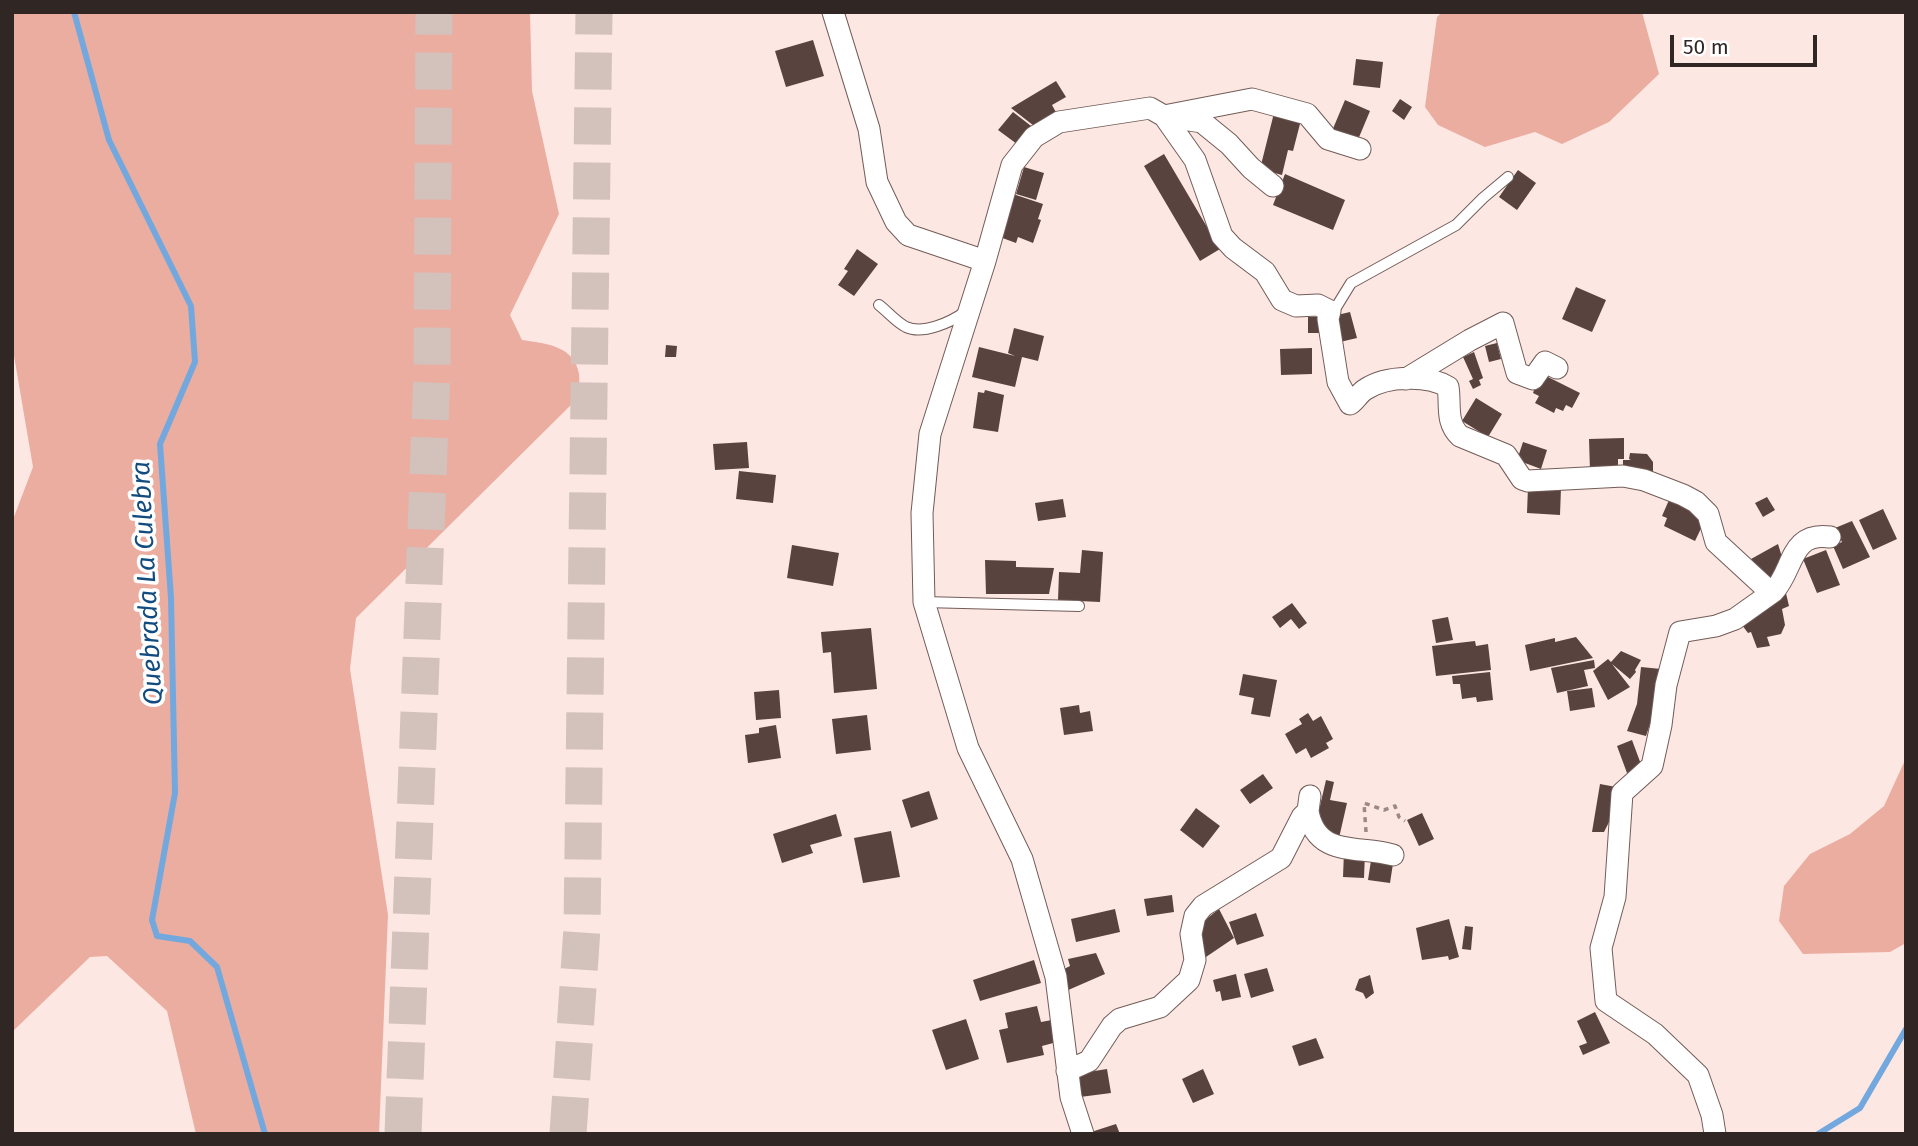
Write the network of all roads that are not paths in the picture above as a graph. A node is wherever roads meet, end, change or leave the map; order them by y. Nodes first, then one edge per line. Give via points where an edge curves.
1 (833, 12) edge
2 (1164, 116) junction
3 (1360, 149) dead end
4 (1508, 177) dead end
5 (1273, 186) dead end
6 (985, 261) junction
7 (879, 304) dead end
8 (970, 308) junction
9 (1328, 319) junction
10 (1557, 368) dead end
11 (1404, 380) junction
12 (1830, 537) dead end
13 (1773, 592) junction
14 (924, 602) junction
15 (1079, 606) dead end
16 (1393, 855) dead end
17 (1067, 1071) junction
18 (1083, 1134) edge
19 (1715, 1134) edge

1 - 6 street via 869,129 877,182 896,222 908,235
2 - 3 street via 1252,99 1307,114 1328,139
2 - 5 street via 1202,122
2 - 6 street via 1141,108 1059,122 1043,130 1012,165
2 - 9 street via 1195,160 1222,236 1265,272 1282,300 1296,306 1324,306 1330,311
4 - 9 lane via 1457,225 1351,284
6 - 8 street
7 - 8 lane via 905,327 920,330 954,320
8 - 14 street via 930,434 922,513
9 - 11 street via 1338,382 1350,404 1370,387
10 - 11 street via 1545,362 1534,379 1517,373 1503,323
11 - 13 street via 1435,380 1448,387 1454,430 1506,456 1522,479 1623,476 1696,502 1708,514 1716,542
12 - 13 street via 1807,539 1793,554
13 - 19 street via 1735,620 1680,632 1652,766 1622,793 1615,897 1601,948 1606,1001 1656,1034 1698,1075
14 - 15 lane
14 - 17 street via 968,748 1028,877 1056,977
16 - 17 street via 1336,847 1323,840 1311,824 1309,803 1281,858 1198,912 1191,934 1195,960 1189,979 1160,1007 1120,1019 1089,1061
17 - 18 street

